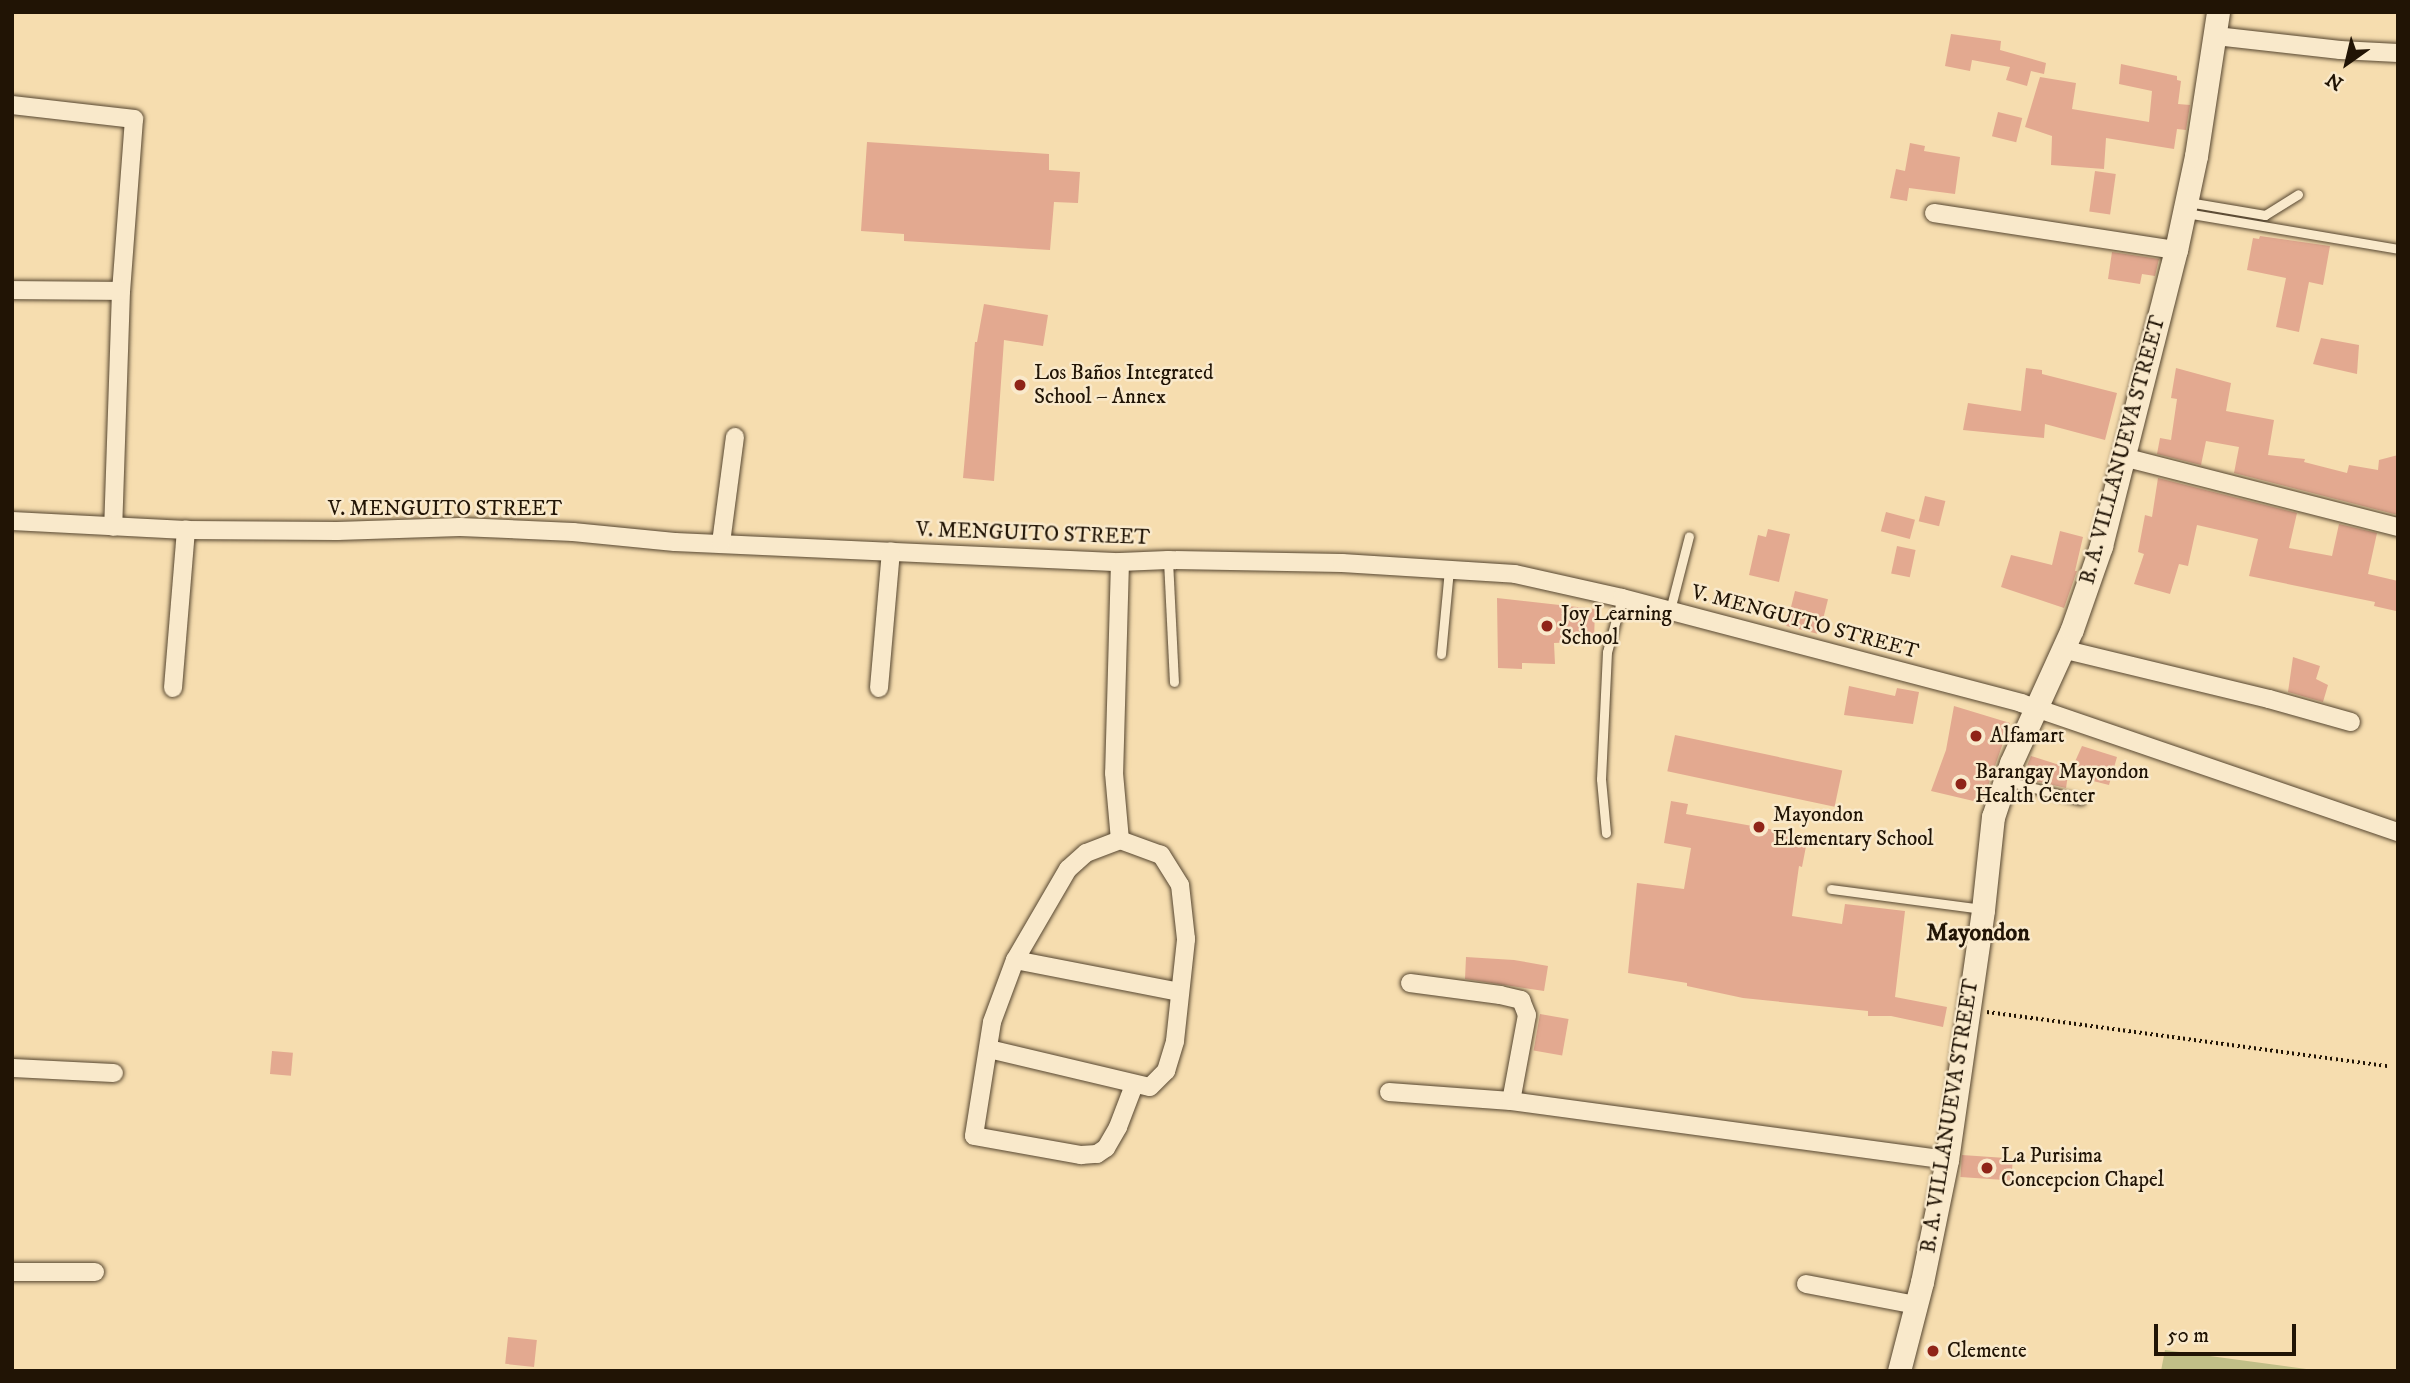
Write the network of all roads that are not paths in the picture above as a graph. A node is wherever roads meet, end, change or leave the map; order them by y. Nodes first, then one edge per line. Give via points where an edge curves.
1 (2218, 12) edge
2 (2216, 36) junction
3 (2398, 53) edge
4 (12, 105) edge
5 (2298, 194) dead end
6 (2185, 207) junction
7 (1934, 213) dead end
8 (2398, 249) edge
9 (2176, 250) junction
10 (12, 290) edge
11 (121, 291) junction
12 (735, 437) dead end
13 (2123, 457) junction
14 (12, 521) edge
15 (113, 527) junction
16 (2398, 527) edge
17 (187, 530) junction
18 (1689, 536) dead end
19 (720, 543) junction
20 (891, 552) junction
21 (1168, 559) junction
22 (1120, 562) junction
23 (1450, 568) junction
24 (1622, 598) junction
25 (1670, 610) junction
26 (2062, 649) junction
27 (1441, 654) dead end
28 (1174, 682) dead end
29 (173, 688) dead end
30 (879, 688) dead end
31 (2035, 707) junction
32 (2351, 722) dead end
33 (2005, 780) junction
34 (2081, 800) dead end
35 (2398, 832) edge
36 (1606, 833) dead end
37 (1120, 839) junction
38 (1831, 890) dead end
39 (1983, 910) junction
40 (1015, 960) junction
41 (1410, 983) dead end
42 (1179, 992) junction
43 (989, 1049) junction
44 (12, 1068) edge
45 (114, 1073) dead end
46 (1134, 1085) junction
47 (1389, 1092) dead end
48 (1511, 1101) junction
49 (1947, 1160) junction
50 (12, 1272) edge
51 (95, 1272) dead end
52 (1806, 1284) dead end
53 (1916, 1305) junction
54 (1899, 1371) edge

1 - 2 street, B. A. VILLANUEVA STREET
2 - 3 street
2 - 6 street, B. A. VILLANUEVA STREET
4 - 11 street via 134,119
5 - 6 lane via 2265,215
6 - 8 lane
6 - 9 street, B. A. VILLANUEVA STREET
7 - 9 street
9 - 13 street, B. A. VILLANUEVA STREET
10 - 11 street
11 - 15 street
12 - 19 street
13 - 16 street
13 - 26 street, B. A. VILLANUEVA STREET via 2101,546
14 - 15 street, V. MENGUITO STREET
15 - 17 street, V. MENGUITO STREET
17 - 19 street, V. MENGUITO STREET via 460,527
17 - 29 street
18 - 25 lane
19 - 20 street, V. MENGUITO STREET
20 - 22 street, V. MENGUITO STREET
20 - 30 street
21 - 22 street, V. MENGUITO STREET
21 - 23 street, V. MENGUITO STREET
21 - 28 lane
22 - 37 street via 1114,773
23 - 24 street, V. MENGUITO STREET via 1515,574
23 - 27 lane
24 - 25 street, V. MENGUITO STREET
24 - 36 lane via 1607,652 1601,779
25 - 31 street, V. MENGUITO STREET
26 - 31 street, B. A. VILLANUEVA STREET
26 - 32 street
31 - 33 street, B. A. VILLANUEVA STREET
31 - 35 street, V. MENGUITO STREET
33 - 34 lane
33 - 39 street, B. A. VILLANUEVA STREET via 1993,817
37 - 40 street via 1086,853 1068,869
37 - 42 street via 1161,855 1180,885 1186,939
38 - 39 lane
39 - 49 street, B. A. VILLANUEVA STREET
40 - 42 street
40 - 43 street via 992,1022
41 - 48 street via 1521,1000 1527,1015
42 - 46 street via 1175,1041 1166,1071 1150,1087
43 - 46 street
43 - 46 street via 974,1136 1097,1154 1118,1127
44 - 45 street
47 - 48 street
48 - 49 street
49 - 53 street, B. A. VILLANUEVA STREET
50 - 51 street
52 - 53 street
53 - 54 street, B. A. VILLANUEVA STREET

